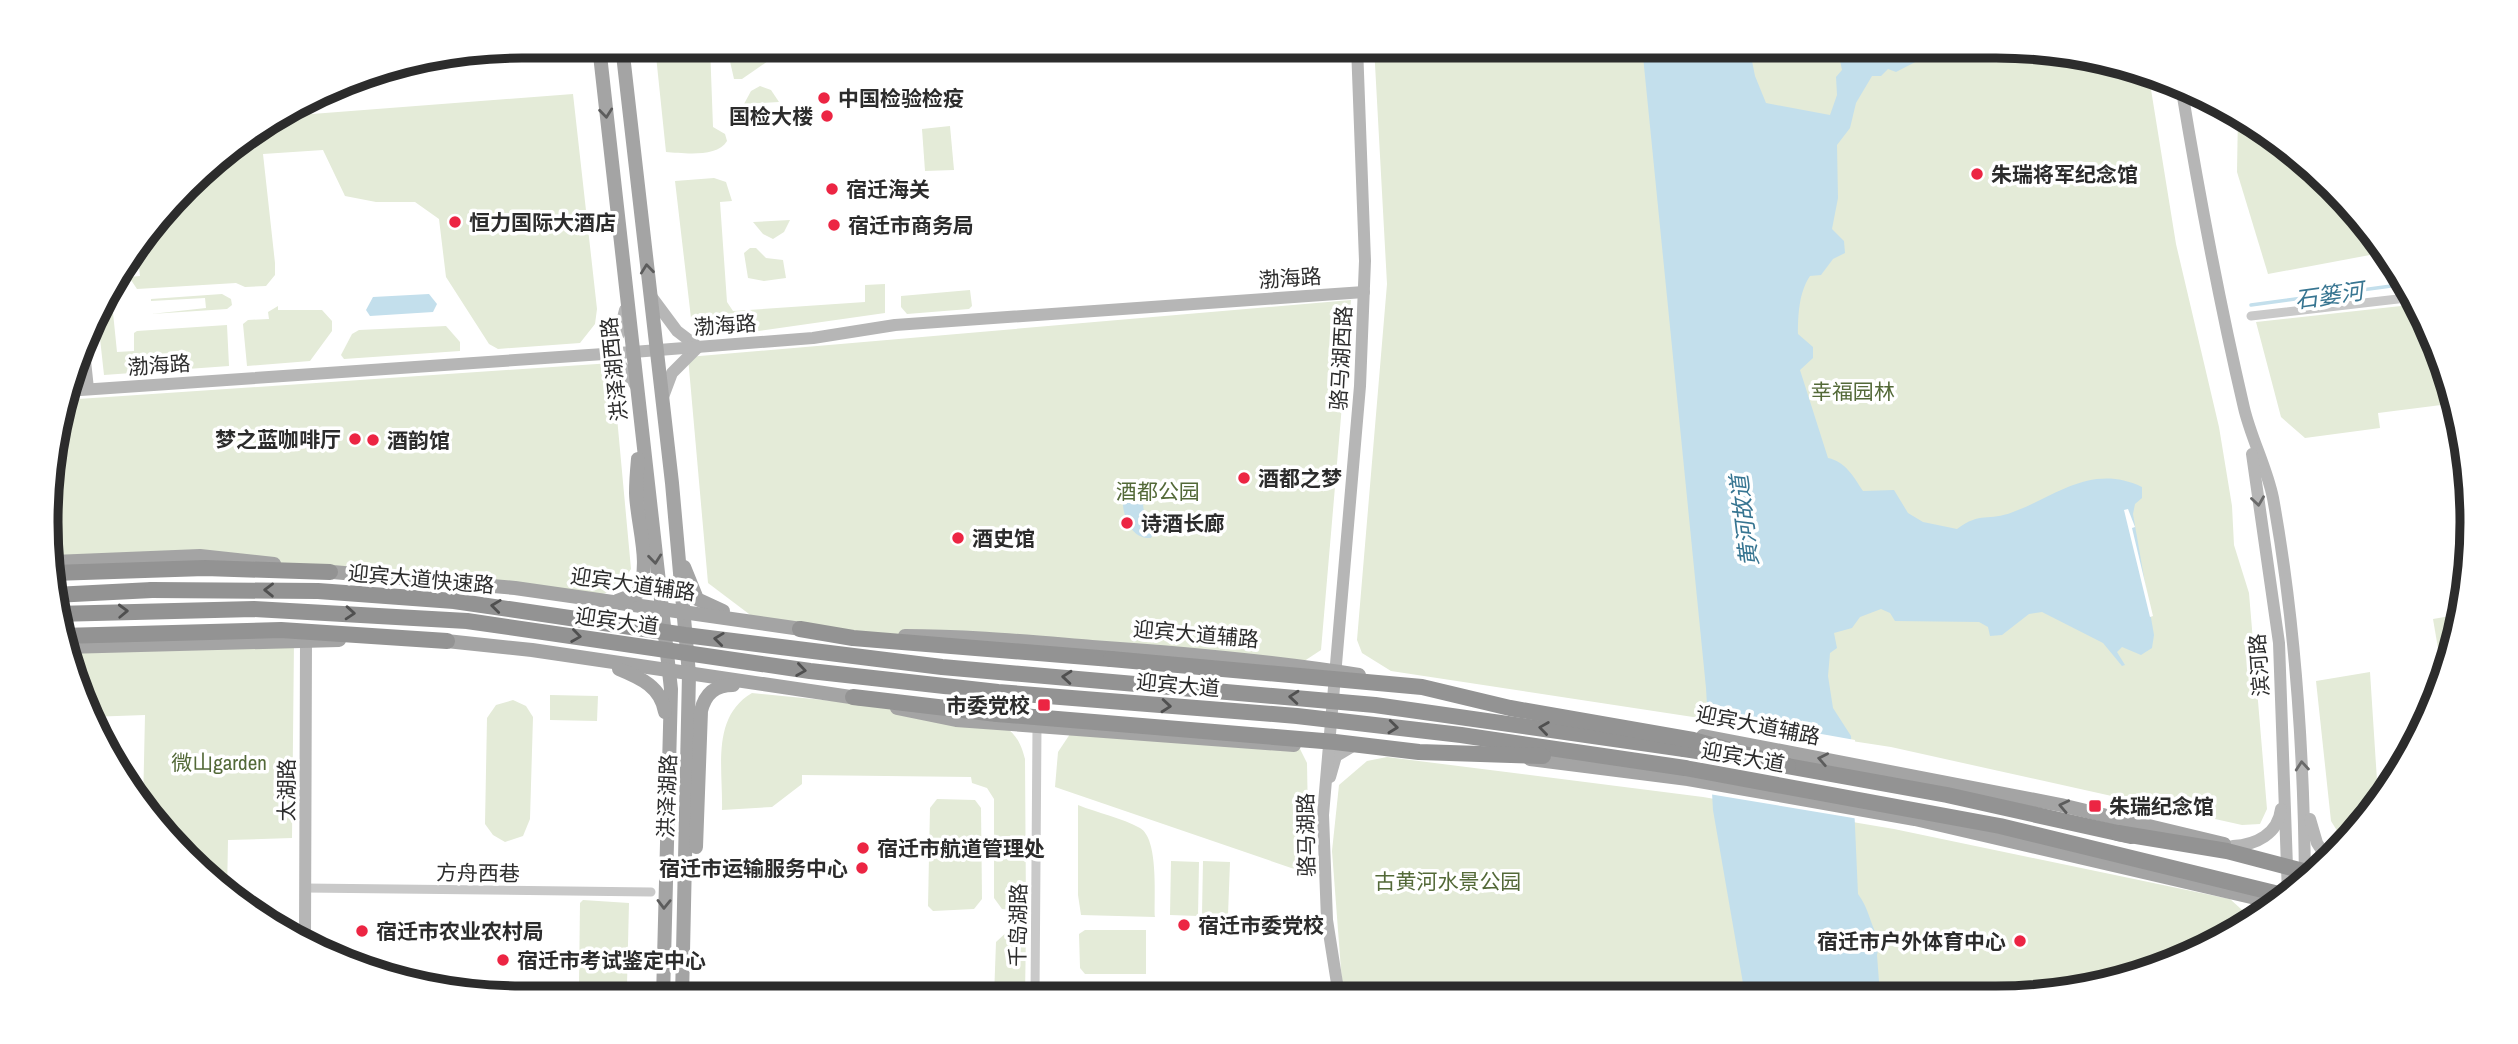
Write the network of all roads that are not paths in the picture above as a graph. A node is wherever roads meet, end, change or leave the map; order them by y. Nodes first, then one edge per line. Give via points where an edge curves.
1 (600, 58) edge
2 (623, 58) edge
3 (1357, 58) edge
4 (2183, 97) edge
5 (1364, 292) junction
6 (650, 295) junction
7 (627, 297) junction
8 (2402, 298) edge
9 (2251, 316) dead end
10 (698, 347) junction
11 (656, 350) junction
12 (633, 352) junction
13 (604, 354) junction
14 (85, 364) edge
15 (636, 387) junction
16 (88, 389) junction
17 (77, 390) edge
18 (662, 401) junction
19 (640, 419) junction
20 (2250, 433) junction
21 (672, 483) junction
22 (60, 562) edge
23 (330, 572) junction
24 (61, 573) edge
25 (64, 594) edge
26 (680, 596) joint
27 (613, 602) junction
28 (662, 609) junction
29 (682, 612) junction
30 (67, 614) edge
31 (800, 629) junction
32 (72, 635) edge
33 (685, 635) joint
34 (2278, 637) junction
35 (447, 640) junction
36 (306, 641) junction
37 (75, 647) edge
38 (557, 654) junction
39 (669, 671) junction
40 (1334, 671) junction
41 (689, 674) junction
42 (671, 689) joint
43 (826, 693) junction
44 (852, 696) junction
45 (1037, 727) junction
46 (1363, 742) junction
47 (1328, 744) junction
48 (1788, 766) junction
49 (1684, 773) junction
50 (2305, 796) junction
51 (667, 800) junction
52 (2118, 832) junction
53 (2233, 846) junction
54 (2322, 851) edge
55 (2287, 860) junction
56 (2310, 864) edge
57 (2306, 867) edge
58 (2305, 868) edge
59 (2292, 879) edge
60 (2287, 883) edge
61 (305, 888) junction
62 (651, 892) dead end
63 (2266, 899) edge
64 (2266, 899) edge
65 (1328, 920) junction
66 (305, 932) edge
67 (663, 986) edge
68 (682, 986) edge
69 (683, 986) edge
70 (1035, 986) edge
71 (1338, 986) edge

1 -> 7 main road, 洪泽湖西路
6 -> 2 main road, 洪泽湖西路
3 - 5 street, 骆马湖西路
4 - 20 street, 滨河路 via 2205,235
5 - 10 street, 渤海路 via 895,326
5 - 40 street, 骆马湖西路 via 1356,441
6 - 10 street via 677,331
6 - 11 main road, 洪泽湖西路
7 - 12 main road, 洪泽湖西路
7 - 13 street via 619,334
8 - 9 street
10 - 11 street, 渤海路
10 - 18 street via 672,373
11 - 12 street, 渤海路
11 - 18 main road, 洪泽湖西路
12 - 13 street, 渤海路
12 - 15 main road, 洪泽湖西路
13 - 15 street via 620,364
13 - 16 street, 渤海路
14 - 16 street
15 - 19 main road, 洪泽湖西路
16 - 17 street, 渤海路
18 - 21 main road, 洪泽湖西路
19 - 27 main road via 636,492 642,585 630,598
19 -> 28 main road, 洪泽湖西路
20 -> 34 street, 滨河路
50 -> 20 street, 滨河路 via 2273,495
21 - 26 main road, 洪泽湖西路
21 - 31 main road via 683,566 697,599 715,610
22 - 23 main road, 迎宾大道辅路 via 215,556
23 - 24 highway via 205,568
23 - 27 main road, 迎宾大道辅路 via 438,579
33 -> 25 highway, 迎宾大道快速路, bridge via 454,601 317,591
26 - 29 main road, 洪泽湖路
27 - 28 main road, 迎宾大道辅路
28 - 29 main road, 迎宾大道辅路
28 - 39 main road, 洪泽湖西路
29 - 31 main road, 迎宾大道辅路
29 - 41 main road, 洪泽湖路
30 -> 49 highway, 迎宾大道, bridge via 254,609 467,621 810,671 1461,734
31 - 40 main road, 迎宾大道辅路 via 877,636 971,636 1254,659
31 - 48 highway, bridge via 853,638 1422,687 1510,708 1693,740
32 - 35 highway via 281,630
48 -> 33 highway, 迎宾大道, bridge via 1375,705 942,667
34 - 53 street via 2281,812 2263,838
34 - 55 street, 滨河路
35 - 36 main road
35 - 38 main road
36 - 37 main road
36 - 61 street, 太湖路
38 - 39 main road
38 - 51 main road via 619,669 655,688 665,710
39 - 41 main road
39 - 42 main road, 洪泽湖西路
40 - 47 street, 骆马湖路
53 -> 40 main road, 迎宾大道辅路 via 2062,805 1464,691
41 - 43 main road
41 - 68 main road, 洪泽湖路
42 - 51 main road, 洪泽湖路
43 - 44 main road
43 - 69 main road via 722,685 712,689 704,701
44 - 45 main road via 956,720
44 - 49 highway, bridge via 997,714 1419,752 1518,754
45 - 47 main road via 1272,745
45 - 70 street, 千岛湖路
46 - 47 main road
46 - 49 main road
46 - 65 street via 1336,756 1330,772 1325,820
47 - 65 street, 骆马湖路 via 1323,815
48 - 52 highway, 迎宾大道
49 - 63 main road via 1893,814
49 - 64 highway, 迎宾大道 via 2000,826
50 - 54 street
50 - 56 street, 滨河路
51 -> 67 main road, 洪泽湖路
52 - 58 highway, bridge
52 - 59 highway, 迎宾大道, bridge
53 - 55 main road, 迎宾大道辅路
55 - 57 main road, 迎宾大道辅路
55 - 60 street, 滨河路
61 - 62 street, 方舟西巷
61 - 66 street, 太湖路
65 - 71 street, 骆马湖路

